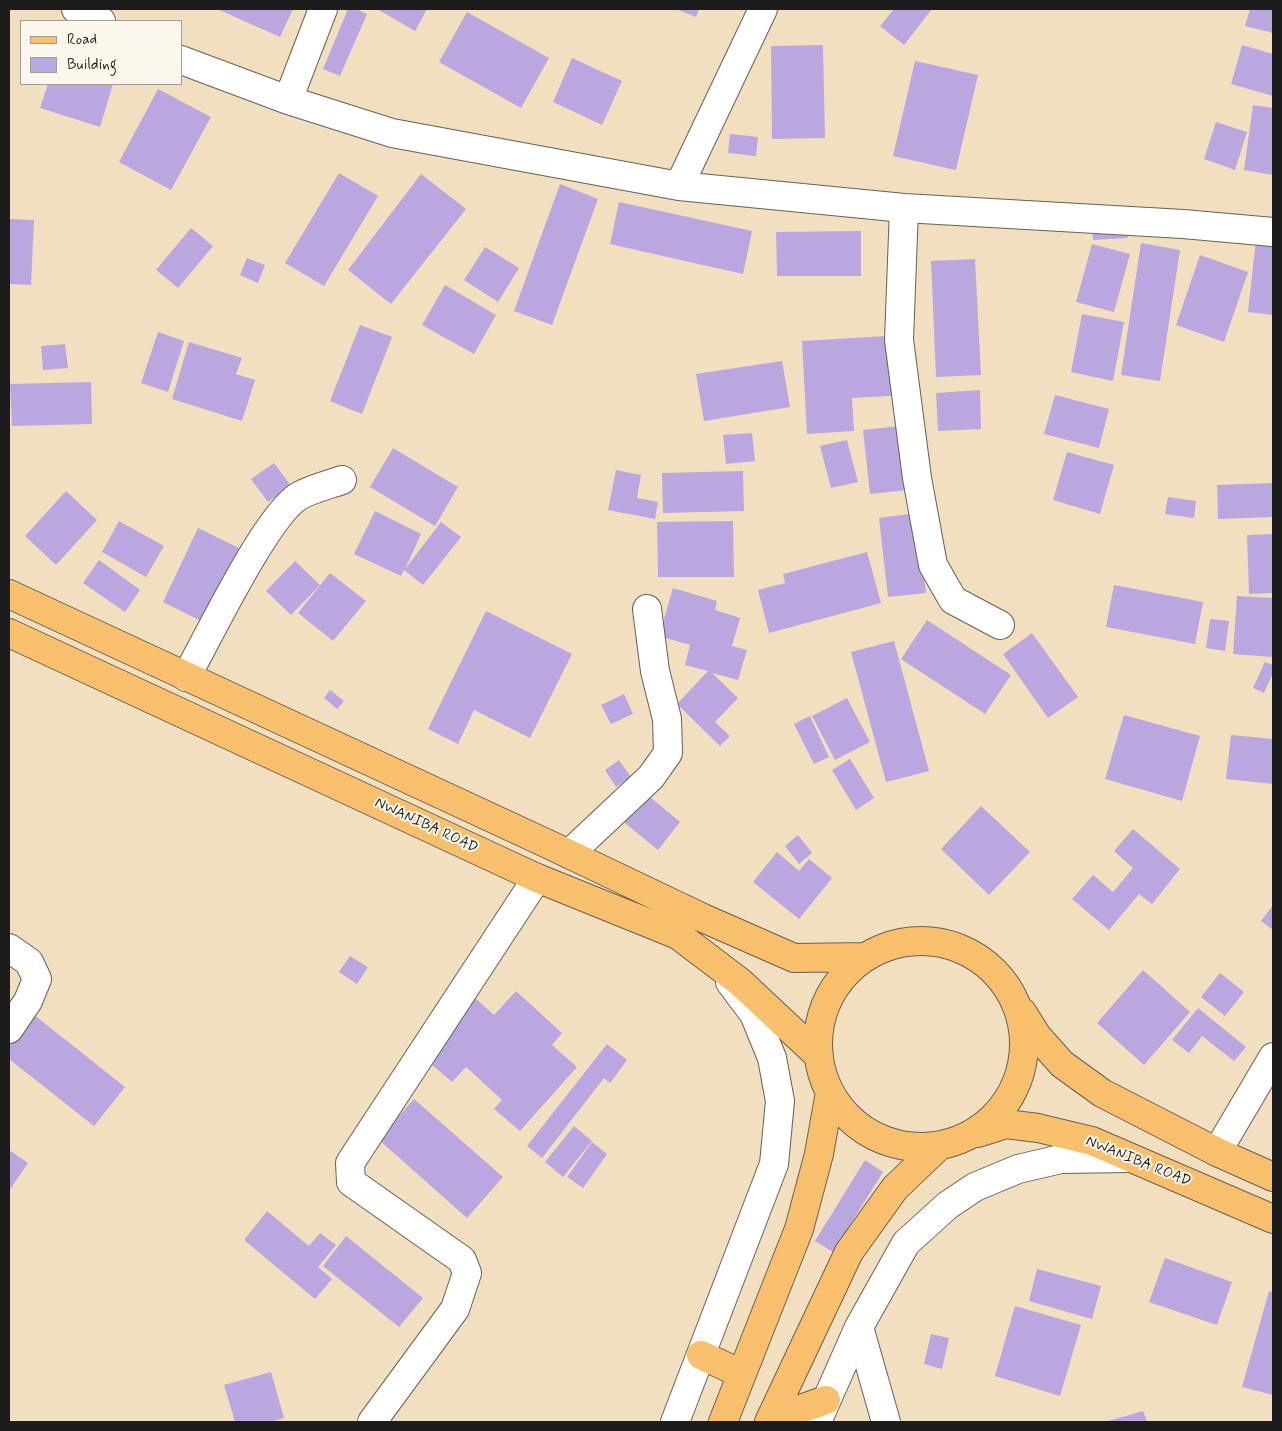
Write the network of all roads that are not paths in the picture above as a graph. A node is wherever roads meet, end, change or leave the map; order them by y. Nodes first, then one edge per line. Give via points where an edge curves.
1 (76, 9) edge
2 (323, 9) edge
3 (763, 9) edge
4 (100, 20) edge
5 (182, 60) edge
6 (288, 100) junction
7 (679, 186) junction
8 (904, 208) junction
9 (1273, 232) edge
10 (342, 480) dead end
11 (9, 594) edge
12 (647, 610) dead end
13 (1000, 624) dead end
14 (9, 633) edge
15 (186, 677) junction
16 (569, 854) junction
17 (537, 878) junction
18 (678, 936) junction
19 (9, 948) edge
20 (865, 957) junction
21 (1015, 999) junction
22 (9, 1029) edge
23 (819, 1056) junction
24 (1273, 1057) edge
25 (830, 1092) junction
26 (969, 1136) junction
27 (939, 1146) junction
28 (1217, 1152) junction
29 (1130, 1158) junction
30 (1273, 1176) edge
31 (1273, 1219) edge
32 (859, 1327) junction
33 (700, 1355) junction
34 (742, 1374) junction
35 (821, 1411) edge
36 (770, 1421) edge
37 (372, 1422) edge
38 (675, 1422) edge
39 (723, 1422) edge
40 (886, 1422) edge

1 - 4 street
2 - 6 street
3 - 7 street
5 - 6 street
6 - 7 street via 392,133
7 - 8 street
8 - 9 street
8 - 13 street via 899,340 932,566 953,600
10 - 15 street via 298,496 278,516
11 - 15 main road
12 - 16 street via 655,671 667,719 668,753 651,777
14 - 17 main road, NWANIBA ROAD
15 - 16 main road
16 - 20 main road via 794,958
17 - 18 main road, NWANIBA ROAD
17 - 37 street via 350,1163 350,1182 462,1260 468,1273 455,1309
18 - 23 main road, NWANIBA ROAD via 740,982
18 - 33 street via 730,982 754,1014 772,1058 780,1101 774,1164
19 - 22 street via 29,962 37,979 28,1001
20 - 21 main road via 897,943 932,941 966,950 994,970
20 - 23 main road via 843,976 828,1000 819,1027
21 - 26 main road via 1024,1029 1024,1061 1014,1091 995,1117
21 - 28 main road via 1037,1036 1062,1064 1102,1093
23 - 25 main road
24 - 28 street
25 - 27 main road via 850,1118 876,1136 907,1146
25 - 34 main road via 820,1154 799,1229
26 - 27 main road, NWANIBA ROAD
26 - 29 main road, NWANIBA ROAD via 1006,1124 1038,1128 1092,1141
27 - 36 main road via 895,1188 849,1252
28 - 30 main road
29 - 31 main road, NWANIBA ROAD
29 - 32 street via 1061,1159 1018,1169 975,1188 948,1205 906,1243
32 - 35 street
32 - 40 street
33 - 34 main road
33 - 38 street
34 - 39 main road
35 - 36 main road

